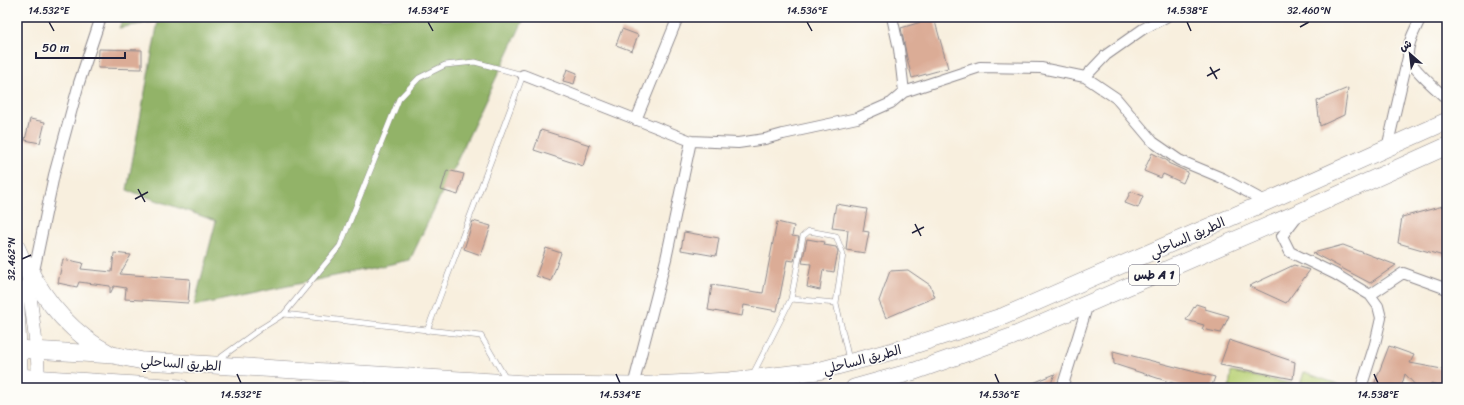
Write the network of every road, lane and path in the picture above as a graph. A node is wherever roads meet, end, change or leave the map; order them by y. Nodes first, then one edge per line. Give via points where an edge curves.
1 (101, 17) edge
2 (678, 17) edge
3 (892, 17) edge
4 (1166, 17) edge
5 (1421, 17) edge
6 (1408, 57) junction
7 (522, 75) junction
8 (1085, 77) junction
9 (904, 92) junction
10 (1447, 100) edge
11 (636, 120) junction
12 (1447, 121) edge
13 (691, 141) junction
14 (1447, 146) edge
15 (1387, 148) junction
16 (1266, 202) junction
17 (1300, 212) junction
18 (17, 244) edge
19 (29, 271) junction
20 (17, 288) edge
21 (1447, 288) edge
22 (1370, 295) junction
23 (790, 299) junction
24 (836, 303) junction
25 (1088, 304) junction
26 (284, 314) junction
27 (427, 331) junction
28 (18, 349) edge
29 (37, 351) junction
30 (113, 356) junction
31 (850, 363) junction
32 (210, 365) junction
33 (751, 379) junction
34 (20, 381) edge
35 (508, 383) junction
36 (38, 384) edge
37 (135, 384) junction
38 (633, 386) junction
39 (113, 388) edge
40 (181, 388) edge
41 (854, 388) edge
42 (1062, 388) edge
43 (1361, 388) edge

1 - 19 street via 79,83
2 - 11 street
3 - 9 street
4 - 8 street via 1143,29 1106,55
5 - 6 street via 1409,47
6 - 10 street via 1417,70
6 - 15 street
7 - 11 street
7 - 26 lane via 475,62 445,65 419,78 399,99 340,246
7 - 27 lane
8 - 9 street via 1041,68 980,67
8 - 16 street via 1116,98 1153,142 1174,157 1222,178
9 - 13 street via 891,103 857,118 738,143
11 - 13 street
12 - 15 highway, الطريق الساحلي / طس A 1
13 - 38 street via 666,259
14 - 17 highway, الطريق الساحلي / طس A 1
15 - 16 highway, الطريق الساحلي / طس A 1
16 - 31 highway, الطريق الساحلي / طس A 1 via 1004,316
17 - 22 street via 1282,236 1290,252
17 - 25 highway, الطريق الساحلي / طس A 1
18 - 19 street
19 - 29 street
19 - 30 highway via 50,304 71,326 94,346
20 - 28 street
21 - 22 street via 1403,273
22 - 43 street via 1378,306 1381,318
23 - 24 lane
23 - 24 lane via 803,236 809,231 836,236 843,254
23 - 33 lane
24 - 31 lane
25 - 41 highway, الطريق الساحلي / طس A 1 via 1011,337 915,371
25 - 42 street
26 - 27 lane
26 - 32 lane
27 - 35 lane via 481,336
28 - 29 highway, الطريق الساحلي / طس A 1
28 - 34 street
29 - 30 highway, الطريق الساحلي / طس A 1
29 - 36 street
30 - 32 highway, الطريق الساحلي / طس A 1 via 143,361
31 - 33 highway, الطريق الساحلي / طس A 1 via 818,371
32 - 35 highway, الطريق الساحلي / طس A 1
33 - 38 highway, الطريق الساحلي / طس A 1
34 - 36 highway, الطريق الساحلي
35 - 38 highway, الطريق الساحلي / طس A 1
36 - 37 highway, الطريق الساحلي
37 - 39 highway
37 - 40 highway, الطريق الساحلي

